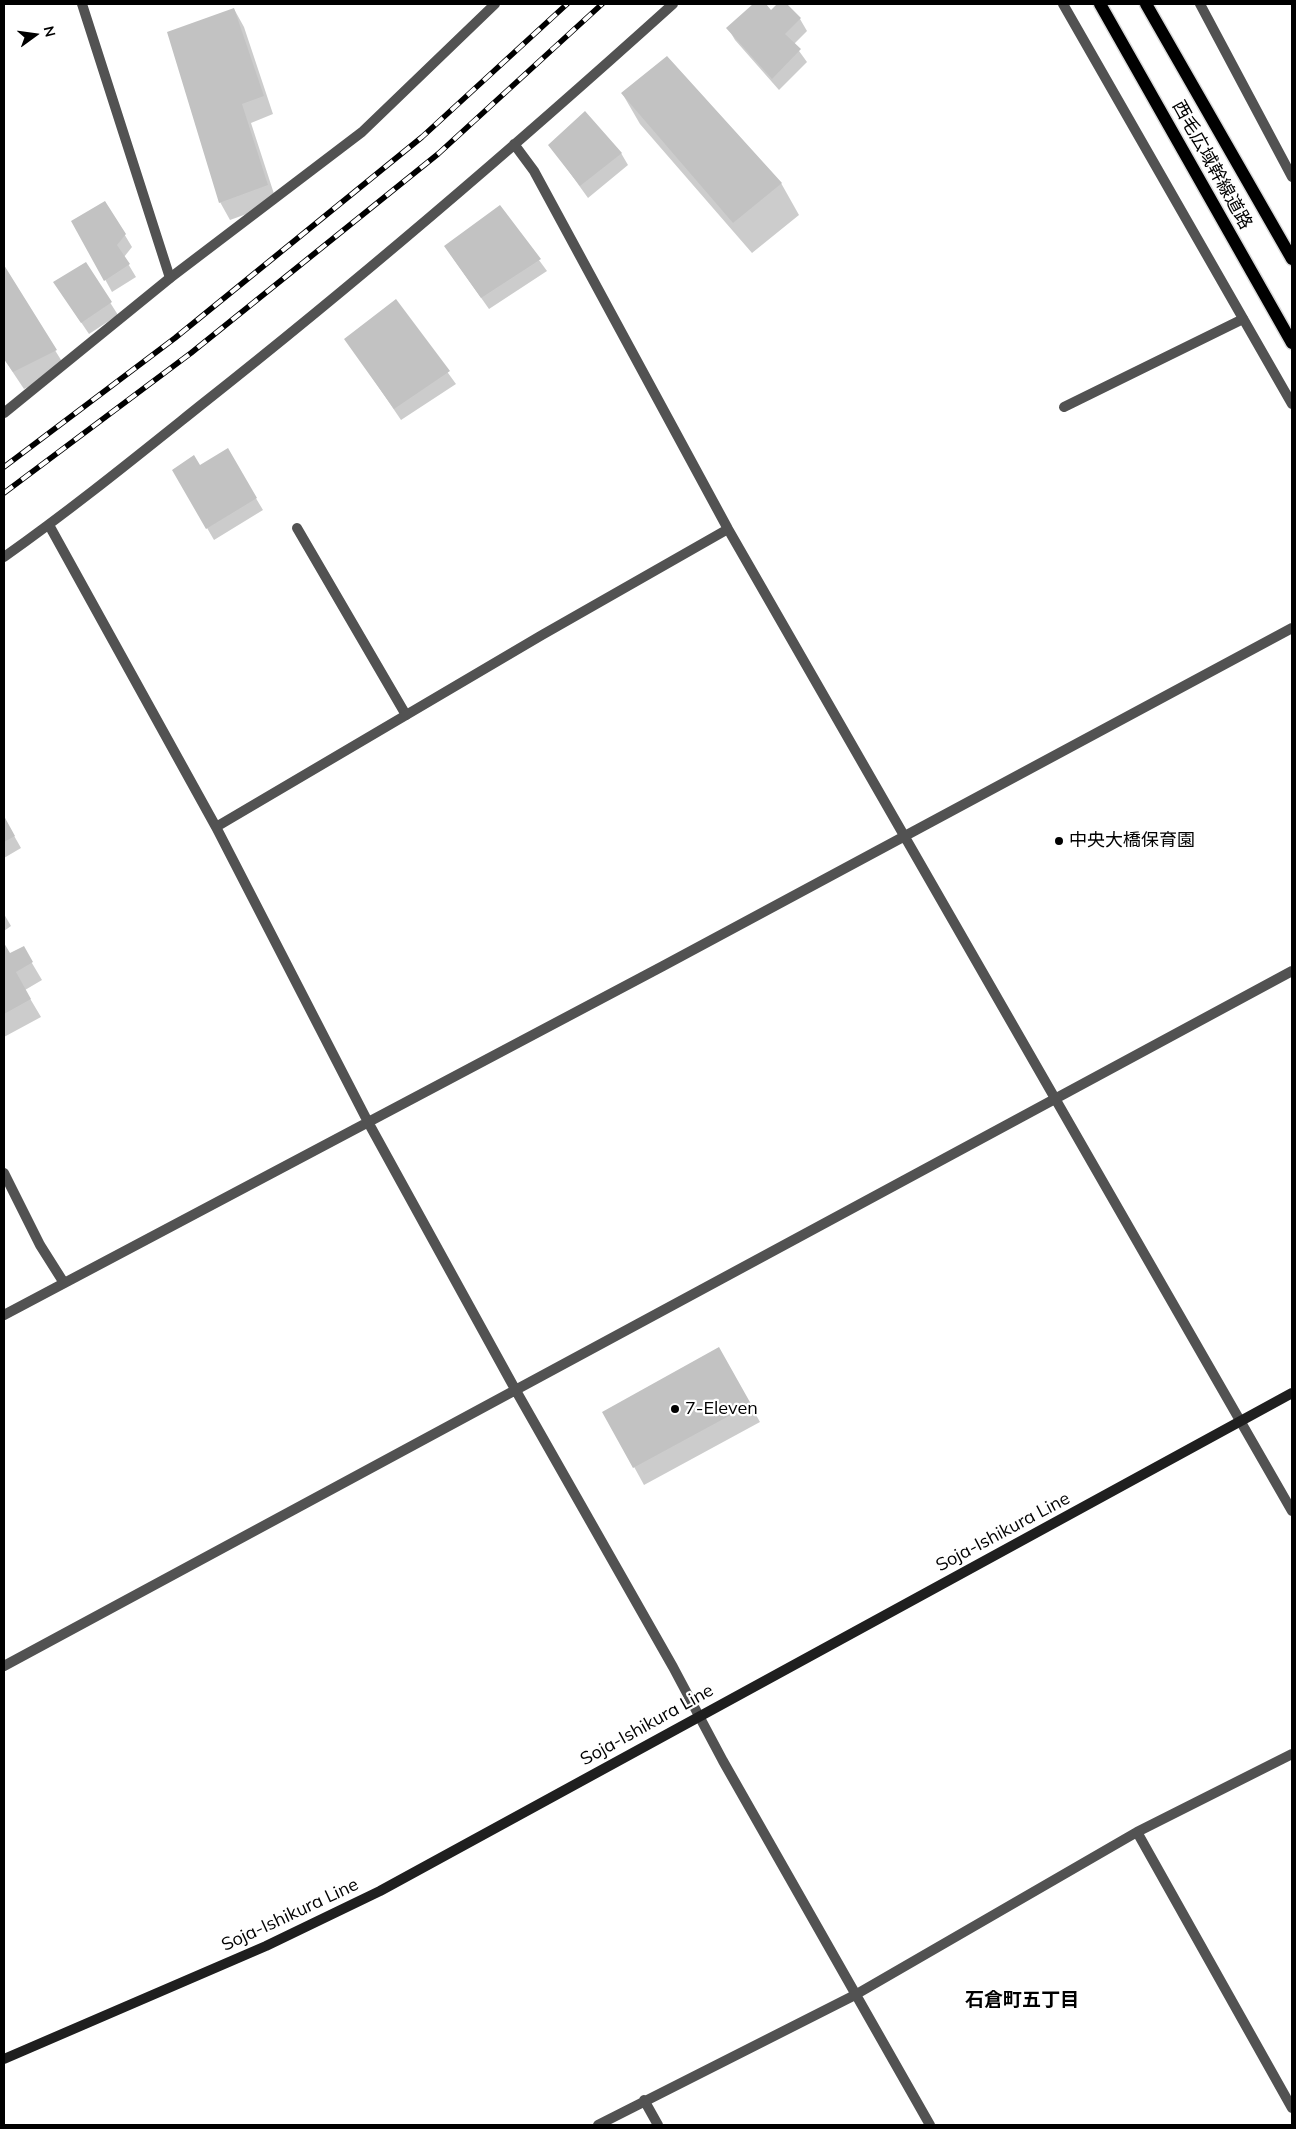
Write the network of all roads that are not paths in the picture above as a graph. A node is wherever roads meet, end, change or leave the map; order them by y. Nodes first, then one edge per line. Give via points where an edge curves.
1 (82, 4) edge
2 (494, 4) edge
3 (673, 4) edge
4 (1063, 4) edge
5 (1100, 4) edge
6 (1146, 4) edge
7 (1200, 4) edge
8 (514, 144) junction
9 (1292, 178) edge
10 (1292, 259) edge
11 (170, 278) junction
12 (1243, 319) junction
13 (1292, 343) edge
14 (1292, 404) edge
15 (1064, 407) dead end
16 (4, 413) edge
17 (49, 525) junction
18 (297, 528) dead end
19 (728, 530) junction
20 (4, 557) edge
21 (1292, 628) edge
22 (406, 715) junction
23 (216, 827) junction
24 (903, 835) junction
25 (1292, 971) edge
26 (1055, 1098) junction
27 (368, 1122) junction
28 (4, 1173) edge
29 (64, 1283) junction
30 (4, 1315) edge
31 (515, 1389) junction
32 (1292, 1393) edge
33 (1241, 1421) junction
34 (1292, 1511) edge
35 (4, 1666) edge
36 (699, 1715) junction
37 (1292, 1754) edge
38 (1137, 1832) junction
39 (855, 1995) junction
40 (4, 2060) edge
41 (644, 2100) junction
42 (1292, 2108) edge
43 (598, 2125) edge
44 (658, 2125) edge
45 (930, 2125) edge

1 - 11 street
2 - 11 street via 362,132
3 - 8 street
4 - 12 street
5 - 13 main road, 西毛広域幹線道路
6 - 10 main road, 西毛広域幹線道路
7 - 9 street
8 - 17 street via 290,335
8 - 19 street via 534,171
11 - 16 street
12 - 14 street
12 - 15 street
17 - 20 street
17 - 23 street
18 - 22 street
19 - 22 street
19 - 24 street
21 - 24 street
22 - 23 street
23 - 27 street
24 - 26 street
24 - 27 street
25 - 26 street
26 - 31 street
26 - 33 street
27 - 29 street
27 - 31 street
28 - 29 street via 40,1245
29 - 30 street
31 - 35 street
31 - 36 street
32 - 33 main road, Soja-Ishikura Line
33 - 34 street
33 - 36 main road, Soja-Ishikura Line
36 - 39 street
36 - 40 main road, Soja-Ishikura Line via 380,1891 266,1946
37 - 38 street
38 - 39 street
38 - 42 street
39 - 41 street
39 - 45 street
41 - 43 street
41 - 44 street

